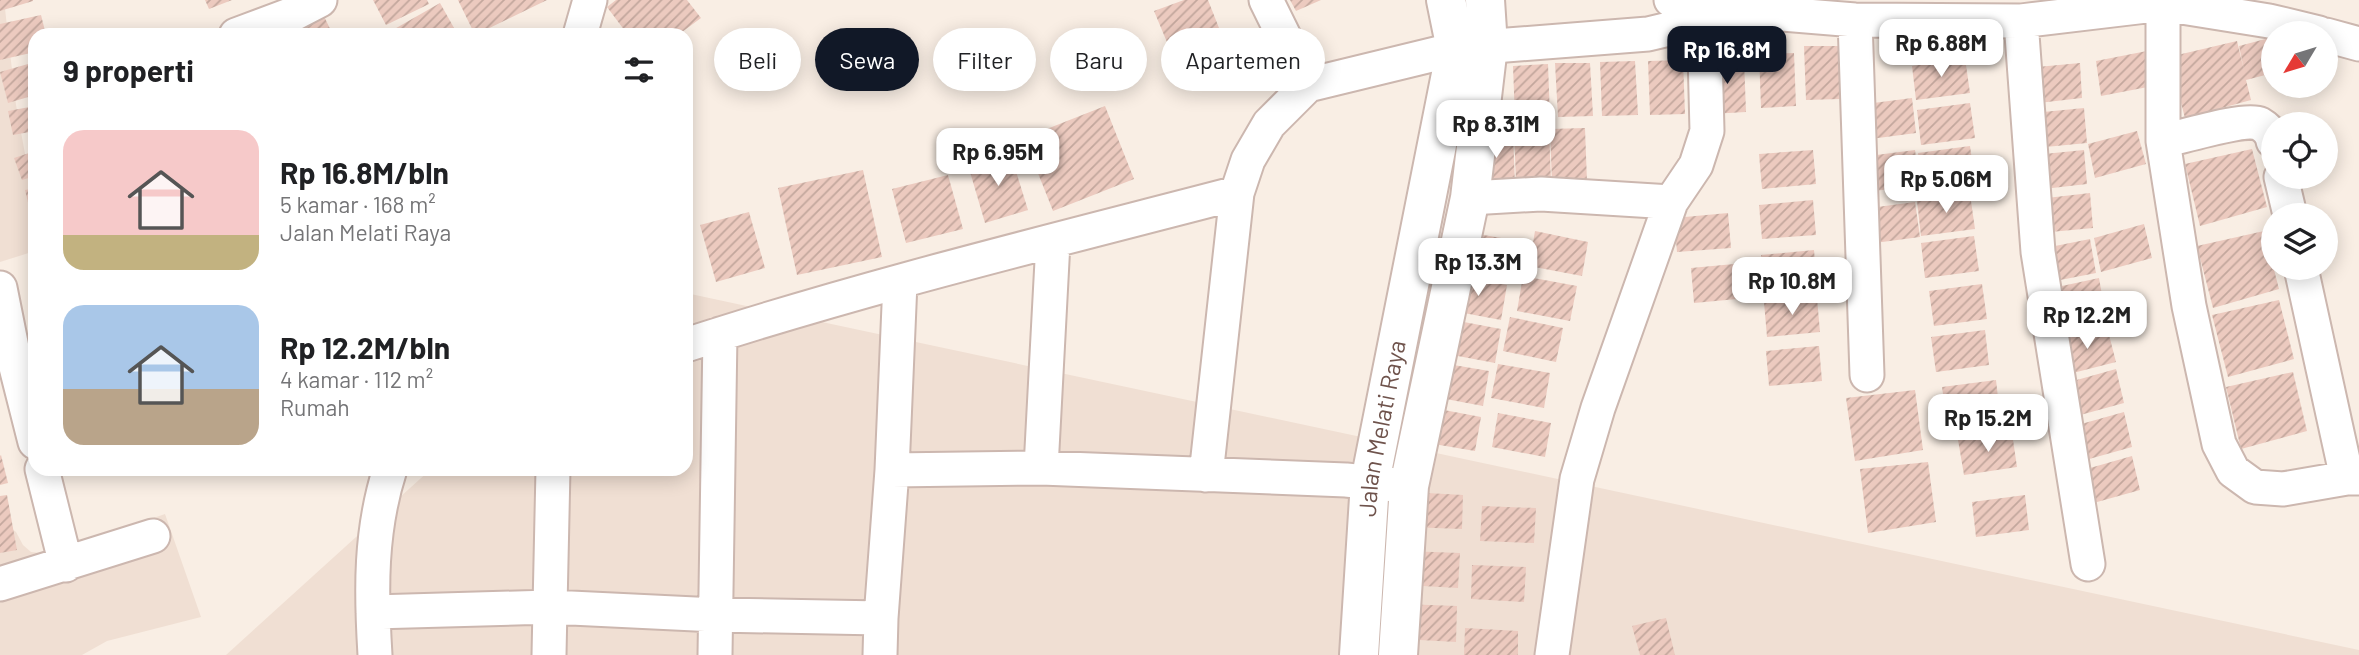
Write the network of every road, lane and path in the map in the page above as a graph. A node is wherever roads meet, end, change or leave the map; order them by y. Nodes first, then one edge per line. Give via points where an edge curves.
1 (590, 0) edge
2 (1266, 0) edge
3 (1446, 0) edge
4 (1485, 0) edge
5 (1671, 0) edge
6 (301, 4) edge
7 (2163, 4) junction
8 (1745, 11) junction
9 (1855, 20) junction
10 (2021, 21) junction
11 (2269, 21) edge
12 (1699, 22) junction
13 (251, 28) edge
14 (582, 28) edge
15 (1280, 28) edge
16 (2338, 38) edge
17 (2359, 44) edge
18 (1472, 48) junction
19 (1325, 81) edge
20 (1302, 91) edge
21 (2261, 126) edge
22 (2163, 141) junction
23 (1237, 193) junction
24 (1470, 198) junction
25 (1671, 201) junction
26 (1053, 242) junction
27 (2304, 280) edge
28 (900, 282) junction
29 (0, 288) edge
30 (720, 334) junction
31 (693, 343) edge
32 (1867, 375) dead end
33 (28, 414) edge
34 (1041, 468) junction
35 (892, 470) junction
36 (1206, 475) junction
37 (44, 476) edge
38 (388, 476) edge
39 (553, 476) edge
40 (2353, 478) edge
41 (1370, 482) junction
42 (1409, 486) junction
43 (153, 536) dead end
44 (2088, 564) dead end
45 (66, 565) junction
46 (0, 584) edge
47 (550, 607) junction
48 (373, 612) junction
49 (716, 615) junction
50 (881, 618) junction
51 (376, 655) edge
52 (549, 655) edge
53 (715, 655) edge
54 (880, 655) edge
55 (1359, 655) edge
56 (1398, 655) edge
57 (1552, 655) edge

1 - 14 street
2 - 15 street
3 - 18 street, Jalan Melati Raya
4 - 18 street, Jalan Melati Raya
5 - 8 street
6 - 13 street
7 - 10 street
7 - 11 street
7 - 22 street
8 - 9 street
8 - 12 street
9 - 10 street
9 - 32 street
10 - 44 street via 2039,252
12 - 18 street via 1648,34
12 - 25 street via 1707,131 1696,165
16 - 17 street
18 - 19 street
18 - 24 street, Jalan Melati Raya
18 - 41 street, Jalan Melati Raya
20 - 23 street via 1269,124 1248,160
21 - 22 street via 2245,122
22 - 40 street via 2189,306 2218,444 2233,471 2255,487 2283,489
23 - 26 street
23 - 36 street
24 - 25 street via 1541,194
24 - 42 street, Jalan Melati Raya
25 - 57 street via 1577,479
26 - 28 street
26 - 34 street
27 - 40 street
28 - 30 street
28 - 35 street
29 - 33 street
30 - 31 street
30 - 49 street
34 - 35 street
34 - 36 street
35 - 50 street
36 - 41 street
37 - 45 street
38 - 48 street via 373,546
39 - 47 street
41 - 42 street
41 - 55 street, Jalan Melati Raya
42 - 56 street, Jalan Melati Raya
43 - 45 street
45 - 46 street
47 - 48 street
47 - 49 street
47 - 52 street
48 - 51 street
49 - 50 street
49 - 53 street
50 - 54 street

